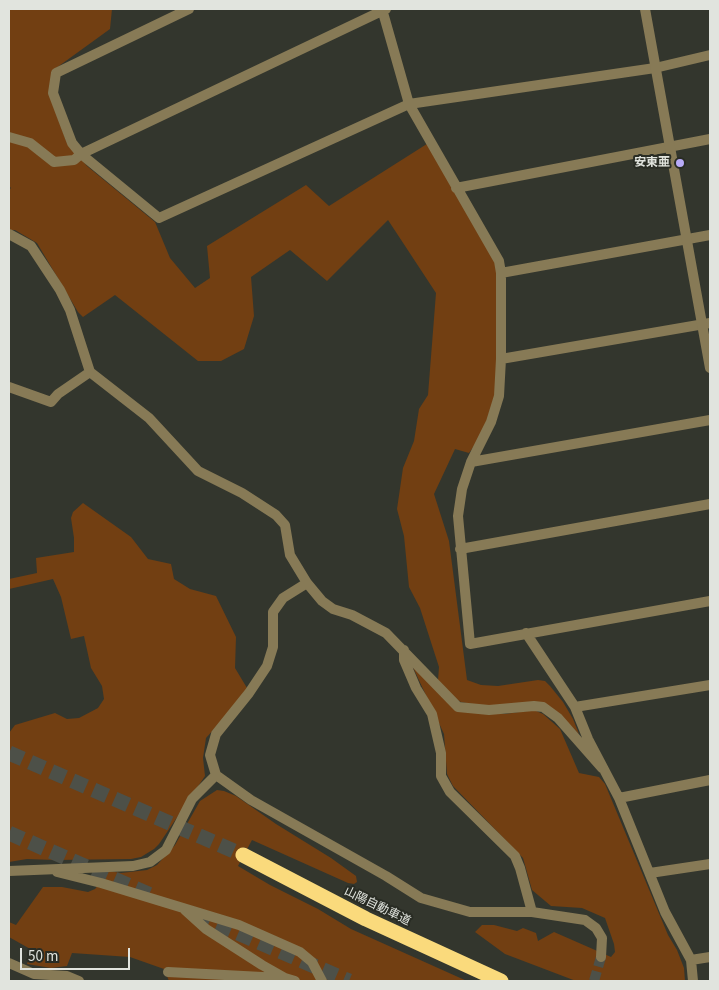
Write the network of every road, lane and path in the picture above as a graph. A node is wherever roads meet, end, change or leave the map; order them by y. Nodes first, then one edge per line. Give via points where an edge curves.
1 (189, 9) edge
2 (382, 9) edge
3 (386, 9) edge
4 (645, 9) edge
5 (710, 55) edge
6 (655, 68) junction
7 (409, 104) junction
8 (9, 137) edge
9 (710, 139) edge
10 (670, 148) junction
11 (81, 154) junction
12 (456, 188) junction
13 (9, 234) edge
14 (710, 235) edge
15 (686, 240) junction
16 (501, 273) junction
17 (706, 323) edge
18 (501, 359) junction
19 (710, 368) edge
20 (90, 372) junction
21 (9, 387) edge
22 (710, 420) edge
23 (471, 462) junction
24 (710, 504) edge
25 (460, 548) junction
26 (307, 583) junction
27 (710, 601) edge
28 (526, 633) junction
29 (404, 650) junction
30 (710, 685) edge
31 (575, 707) junction
32 (602, 768) junction
33 (216, 775) junction
34 (710, 780) edge
35 (619, 798) junction
36 (243, 855) tunnel mouth
37 (710, 864) edge
38 (46, 869) junction
39 (9, 871) edge
40 (650, 873) junction
41 (183, 907) junction
42 (532, 912) junction
43 (602, 957) tunnel mouth
44 (710, 957) edge
45 (691, 960) junction
46 (9, 964) edge
47 (168, 972) dead end
48 (32, 978) edge
49 (284, 978) junction
50 (79, 981) edge
51 (295, 981) edge
52 (322, 981) edge
53 (500, 981) edge
54 (693, 981) edge

1 - 11 street via 56,74 54,93 72,143
2 - 3 street
2 - 7 street
2 - 11 street
4 - 6 street
5 - 6 street
6 - 7 street
6 - 10 street
7 - 11 street via 159,218
7 - 12 street
8 - 11 street via 30,143 54,162 74,160
9 - 10 street
10 - 12 street
10 - 15 street
12 - 16 street via 498,261
13 - 20 street via 31,246 60,290 70,310
14 - 15 street
15 - 16 street
15 - 17 street
16 - 18 street
17 - 18 street
17 - 19 street
18 - 23 street via 499,396 491,422
20 - 21 street via 51,402
20 - 26 street via 148,418 198,471 276,515 285,525 290,555
22 - 23 street
23 - 25 street via 458,516
24 - 25 street
25 - 28 street via 470,644
26 - 29 street via 322,601 386,633
26 - 33 street via 282,598 273,612 273,647 267,666 216,734 210,756
27 - 28 street
28 - 31 street
29 - 32 street via 458,707 489,710 544,708 558,718
29 - 42 street via 404,660 416,688 432,714 441,753 441,776 450,792 515,856
30 - 31 street
31 - 32 street
32 - 35 street
33 - 38 street via 192,799 166,850 150,862 133,866
33 - 42 street via 251,800 421,898 470,912
34 - 35 street
35 - 40 street
36 - 53 highway, 山陽自動車道 via 366,919
37 - 40 street
38 - 39 street
38 - 41 street
40 - 45 street via 665,912
41 - 49 street via 206,929
41 - 52 street via 239,925 300,952 312,962
42 - 43 street via 585,920 596,928 602,938
44 - 45 street
45 - 54 street
46 - 48 street
47 - 49 street
48 - 50 street via 67,976
49 - 51 street

